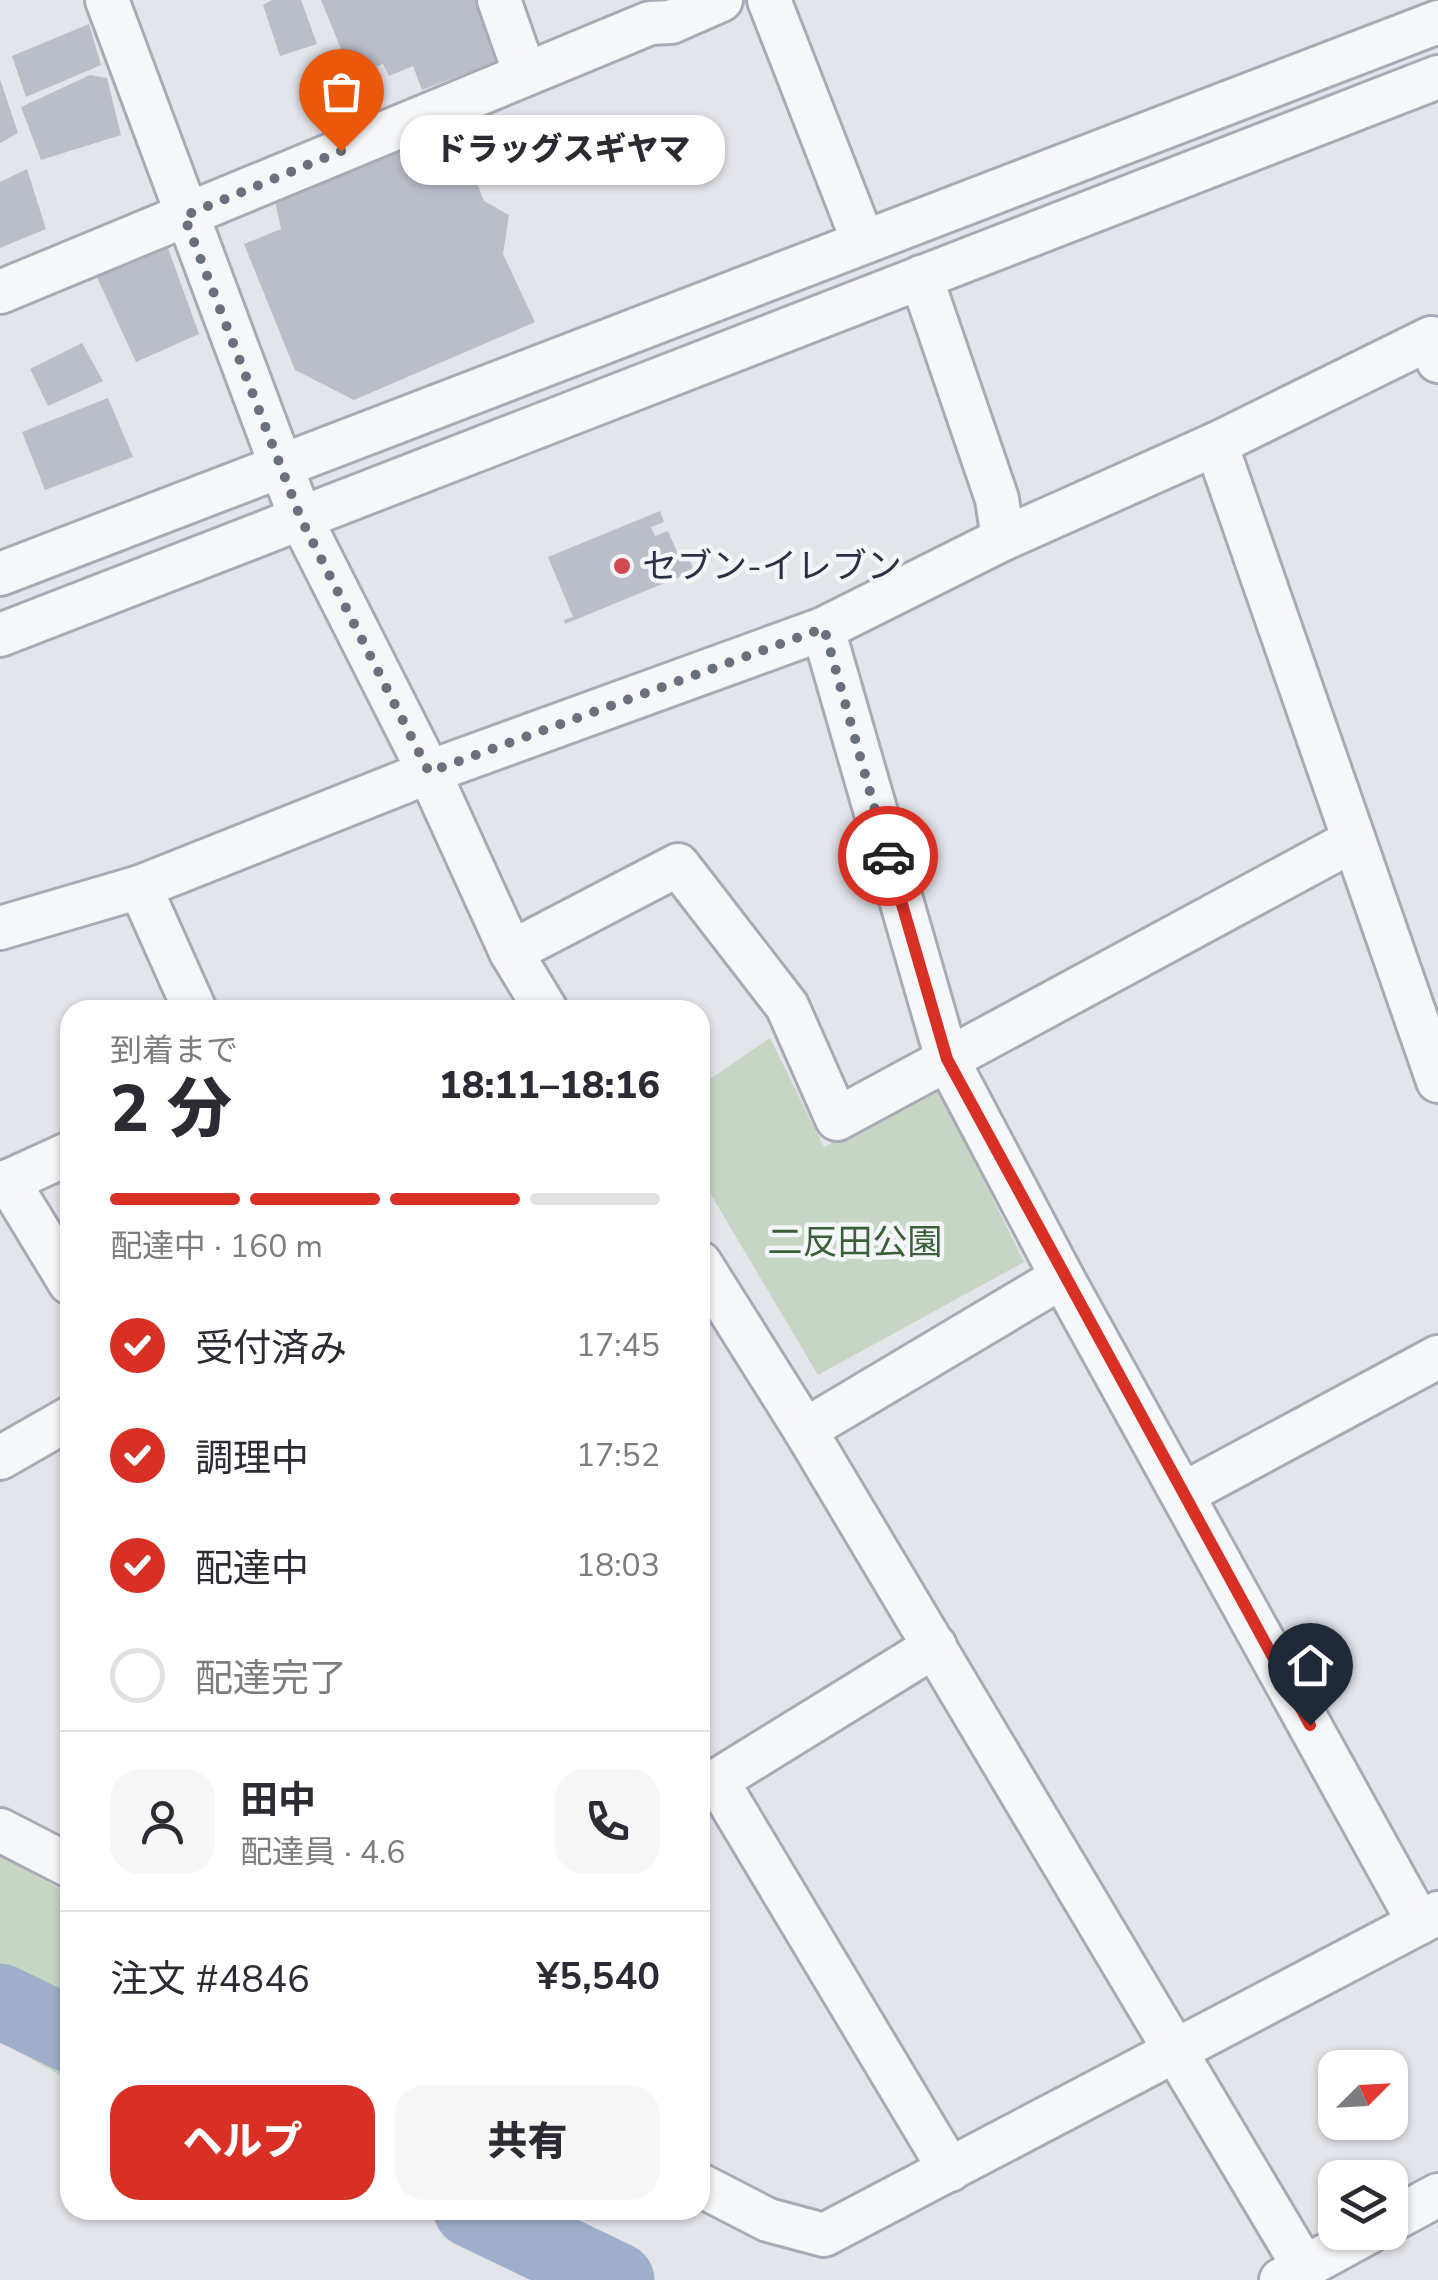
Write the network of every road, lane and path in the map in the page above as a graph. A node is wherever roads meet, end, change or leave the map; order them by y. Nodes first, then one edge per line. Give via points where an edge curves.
1 (107, 0) edge
2 (498, 0) edge
3 (722, 0) edge
4 (769, 0) edge
5 (1438, 22) edge
6 (525, 74) junction
7 (1438, 77) edge
8 (184, 216) junction
9 (863, 241) junction
10 (920, 277) junction
11 (0, 292) edge
12 (1438, 361) edge
13 (1216, 444) junction
14 (280, 470) junction
15 (301, 519) junction
16 (1004, 538) junction
17 (0, 574) edge
18 (824, 628) junction
19 (0, 634) edge
20 (429, 772) junction
21 (1352, 841) junction
22 (140, 886) junction
23 (0, 928) edge
24 (512, 952) junction
25 (191, 1000) edge
26 (540, 1000) edge
27 (947, 1059) junction
28 (1438, 1081) edge
29 (60, 1157) edge
30 (4, 1183) edge
31 (60, 1268) edge
32 (1062, 1277) junction
33 (710, 1279) edge
34 (1438, 1357) edge
35 (60, 1424) edge
36 (805, 1430) junction
37 (0, 1458) edge
38 (1183, 1494) junction
39 (935, 1646) junction
40 (710, 1785) edge
41 (710, 1789) edge
42 (0, 1830) edge
43 (60, 1861) edge
44 (1429, 1918) edge
45 (1179, 2052) junction
46 (950, 2170) junction
47 (710, 2190) edge
48 (1438, 2195) edge
49 (1408, 2211) edge
50 (1335, 2250) edge
51 (1292, 2274) edge

1 - 8 street
2 - 6 street
3 - 6 street
4 - 9 street
5 - 9 street
6 - 8 street
7 - 10 street
8 - 11 street
8 - 14 street
9 - 14 street
10 - 15 street
10 - 16 street via 997,499
12 - 13 street via 1431,338
13 - 16 street
13 - 21 street
14 - 15 street
14 - 17 street
15 - 19 street
15 - 20 street
16 - 18 street
18 - 20 street
18 - 27 street
20 - 22 street
20 - 24 street
21 - 27 street
21 - 28 street
22 - 23 street
22 - 25 street
24 - 26 street
24 - 27 street via 678,865 787,1006 837,1119
27 - 32 street
29 - 30 street
30 - 31 street
32 - 36 street
32 - 38 street
33 - 36 street
34 - 38 street
35 - 37 street
36 - 39 street
38 - 44 street
39 - 40 street
39 - 45 street
41 - 46 street
42 - 43 street
44 - 45 street
45 - 46 street
45 - 51 street
46 - 47 street via 824,2236 768,2220
48 - 49 street
50 - 51 street

